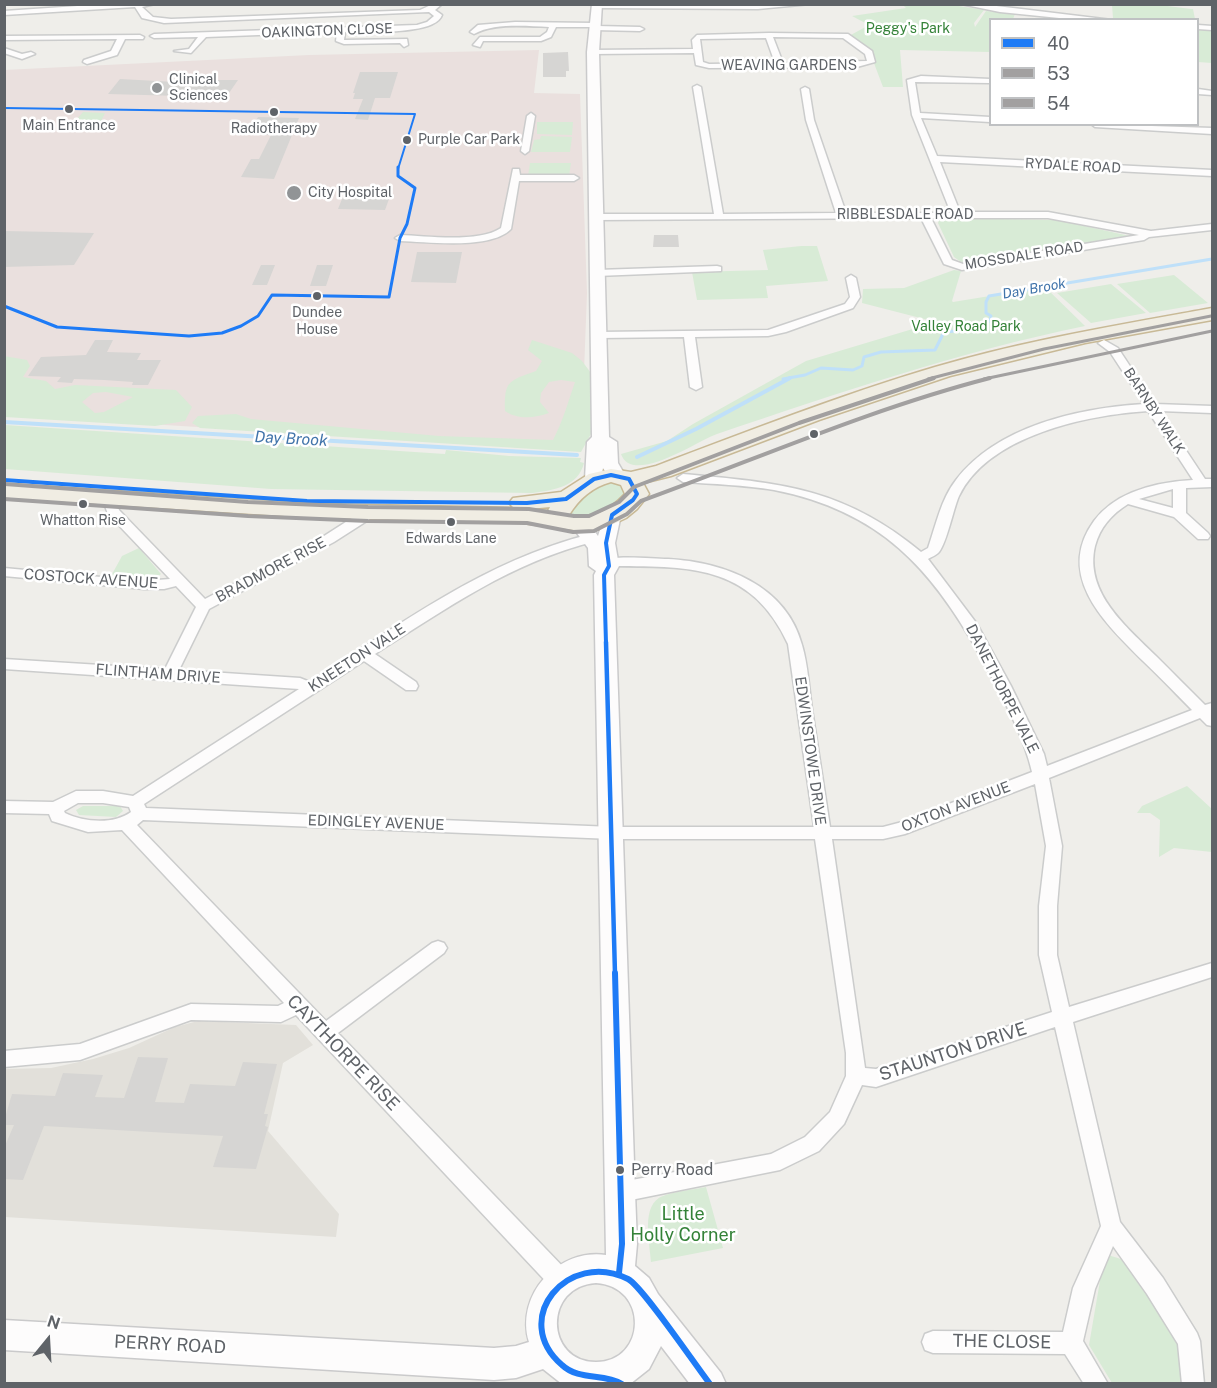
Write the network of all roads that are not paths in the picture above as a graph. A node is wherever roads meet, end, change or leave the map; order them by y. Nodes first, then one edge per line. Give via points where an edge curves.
1 (152, 4) edge
2 (439, 4) edge
3 (807, 4) edge
4 (963, 4) edge
5 (597, 5) edge
6 (138, 6) edge
7 (757, 6) edge
8 (1031, 9) edge
9 (77, 10) junction
10 (430, 10) junction
11 (4, 13) edge
12 (1095, 18) edge
13 (73, 22) dead end
14 (553, 25) junction
15 (594, 27) junction
16 (475, 28) dead end
17 (341, 29) junction
18 (640, 29) dead end
19 (64, 34) dead end
20 (76, 34) dead end
21 (202, 35) junction
22 (769, 35) junction
23 (154, 36) dead end
24 (122, 37) junction
25 (140, 37) dead end
26 (4, 38) edge
27 (404, 45) dead end
28 (477, 45) dead end
29 (4, 50) edge
30 (178, 51) dead end
31 (697, 51) junction
32 (593, 52) junction
33 (31, 54) dead end
34 (87, 62) dead end
35 (780, 66) junction
36 (989, 81) edge
37 (710, 90) dead end
38 (808, 91) dead end
39 (916, 115) junction
40 (531, 116) dead end
41 (989, 119) edge
42 (1128, 126) edge
43 (1212, 131) edge
44 (525, 151) dead end
45 (933, 159) junction
46 (1212, 173) edge
47 (574, 178) dead end
48 (956, 214) junction
49 (842, 215) junction
50 (924, 215) junction
51 (719, 216) junction
52 (596, 217) junction
53 (1212, 227) edge
54 (1151, 234) junction
55 (400, 238) dead end
56 (717, 269) dead end
57 (597, 273) junction
58 (838, 285) dead end
59 (1212, 314) edge
60 (1212, 323) edge
61 (689, 334) junction
62 (598, 335) junction
63 (1104, 343) junction
64 (681, 381) dead end
65 (1152, 408) junction
66 (1212, 410) edge
67 (683, 478) junction
68 (4, 480) edge
69 (619, 482) junction
70 (1207, 483) edge
71 (1180, 485) junction
72 (4, 491) edge
73 (111, 493) junction
74 (1127, 500) junction
75 (368, 514) junction
76 (1179, 514) junction
77 (612, 515) junction
78 (574, 520) junction
79 (1203, 536) dead end
80 (920, 558) junction
81 (606, 568) junction
82 (4, 572) edge
83 (178, 581) junction
84 (203, 606) junction
85 (363, 653) junction
86 (4, 664) edge
87 (170, 674) junction
88 (411, 686) dead end
89 (310, 689) junction
90 (1209, 714) edge
91 (1041, 775) junction
92 (4, 807) edge
93 (56, 808) junction
94 (134, 813) junction
95 (613, 833) junction
96 (822, 833) junction
97 (438, 948) dead end
98 (1212, 970) edge
99 (296, 1005) junction
100 (1061, 1018) junction
101 (324, 1033) junction
102 (4, 1059) edge
103 (856, 1076) junction
104 (621, 1192) junction
105 (1111, 1226) junction
106 (619, 1273) junction
107 (561, 1281) junction
108 (647, 1304) junction
109 (4, 1335) edge
110 (933, 1341) dead end
111 (1071, 1343) junction
112 (549, 1351) junction
113 (617, 1380) edge
114 (710, 1383) edge
115 (1097, 1383) edge
116 (1193, 1383) edge

1 - 6 street
2 - 10 street
3 - 7 street
4 - 8 street
5 - 7 street
5 - 15 street
6 - 9 street
6 - 10 street via 143,16 170,21
8 - 12 street
9 - 11 street
9 - 13 street
10 - 17 street, OAKINGTON CLOSE via 438,15 437,19 425,26
14 - 15 street
14 - 16 street
14 - 28 street via 541,39 480,39
15 - 18 street
15 - 32 street
17 - 21 street, OAKINGTON CLOSE
17 - 27 street via 340,41 404,40
19 - 20 street
21 - 23 street, OAKINGTON CLOSE
21 - 30 street via 191,51
22 - 31 street, WEAVING GARDENS via 697,37
22 - 35 street
22 - 35 street, WEAVING GARDENS via 845,36 869,53 871,62
24 - 25 street
24 - 26 street
24 - 34 street via 114,53
29 - 33 street via 22,57
31 - 32 street
31 - 35 street, WEAVING GARDENS via 702,65
32 - 52 street
36 - 39 street via 914,78 910,83
37 - 51 street via 697,88
38 - 49 street via 810,120
39 - 41 street
39 - 45 street
40 - 44 street via 532,137
42 - 43 street
45 - 46 street, RYDALE ROAD
45 - 48 street
47 - 55 street via 516,175 506,229 499,235
48 - 50 street, RIBBLESDALE ROAD
48 - 54 street, RIBBLESDALE ROAD via 1060,216
49 - 50 street, RIBBLESDALE ROAD
49 - 51 street, RIBBLESDALE ROAD
50 - 54 street, MOSSDALE ROAD via 948,262 962,267
51 - 52 street, RIBBLESDALE ROAD
52 - 57 street
53 - 54 street, RIBBLESDALE ROAD
56 - 57 street
57 - 62 street
58 - 61 street via 851,282 855,297 849,306 786,329 768,333
59 - 69 highway via 1085,337 943,371 810,415 663,471
60 - 63 highway
61 - 62 street
61 - 64 street via 695,384
62 - 69 street via 601,440 596,442
63 - 65 street, BARNBY WALK via 1114,350
63 - 67 highway via 910,392 772,441
65 - 66 street
65 - 70 street, BARNBY WALK
65 - 80 street via 1076,418 1028,434 990,454 960,483 934,550
67 - 69 highway
67 - 80 street, DANETHORPE VALE via 772,486 832,503 889,532
68 - 73 highway
69 - 77 highway via 628,504
69 - 78 highway
70 - 71 street
71 - 74 street via 1150,490
71 - 76 street
72 - 73 highway
73 - 75 highway
73 - 78 highway via 356,502 527,503
73 - 83 street via 112,511
74 - 76 street
74 - 90 street via 1099,522 1091,537 1086,561 1090,585 1117,627
75 - 78 highway via 507,515
75 - 84 street, BRADMORE RISE
76 - 79 street
77 - 78 highway via 591,524
77 - 81 street
78 - 81 street via 597,547 598,566
78 - 85 street, KNEETON VALE via 546,550 466,588
80 - 91 street, DANETHORPE VALE via 970,624 1008,695
81 - 95 street
81 - 96 street, EDWINSTOWE DRIVE via 695,566 748,585 769,601 795,645
82 - 83 street, COSTOCK AVENUE via 144,585
83 - 84 street
84 - 87 street
85 - 88 street
85 - 89 street, KNEETON VALE
86 - 87 street, FLINTHAM DRIVE
87 - 89 street, FLINTHAM DRIVE via 287,682
89 - 94 street, KNEETON VALE
90 - 91 street, OXTON AVENUE
91 - 96 street, OXTON AVENUE via 905,828 883,833
91 - 100 street, DANETHORPE VALE via 1054,846 1048,955
92 - 93 street, EDINGLEY AVENUE
93 - 94 street, EDINGLEY AVENUE via 76,797 103,797
93 - 94 street, EDINGLEY AVENUE via 58,817 67,822 112,826
94 - 95 street, EDINGLEY AVENUE
94 - 99 street, CAYTHORPE RISE
95 - 96 street, OXTON AVENUE
95 - 104 street
96 - 103 street, EDWINSTOWE DRIVE
97 - 101 street
98 - 100 street, STAUNTON DRIVE
99 - 101 street, CAYTHORPE RISE
99 - 102 street via 281,1014 191,1012 80,1052
100 - 103 street, STAUNTON DRIVE via 876,1078
100 - 105 street, DANETHORPE VALE
101 - 107 street, CAYTHORPE RISE
103 - 104 street via 837,1118 802,1149 773,1163
104 - 106 street
105 - 111 street via 1084,1288
105 - 116 street, DANETHORPE VALE via 1189,1341
106 - 107 street via 601,1268 582,1270
106 - 108 street via 631,1280
107 - 112 street via 545,1305 542,1320 541,1333
108 - 113 street via 648,1339 643,1351
108 - 114 street
109 - 112 street, PERRY ROAD via 494,1364 516,1362
110 - 111 street, THE CLOSE
111 - 115 street
112 - 113 street via 569,1371 587,1378

